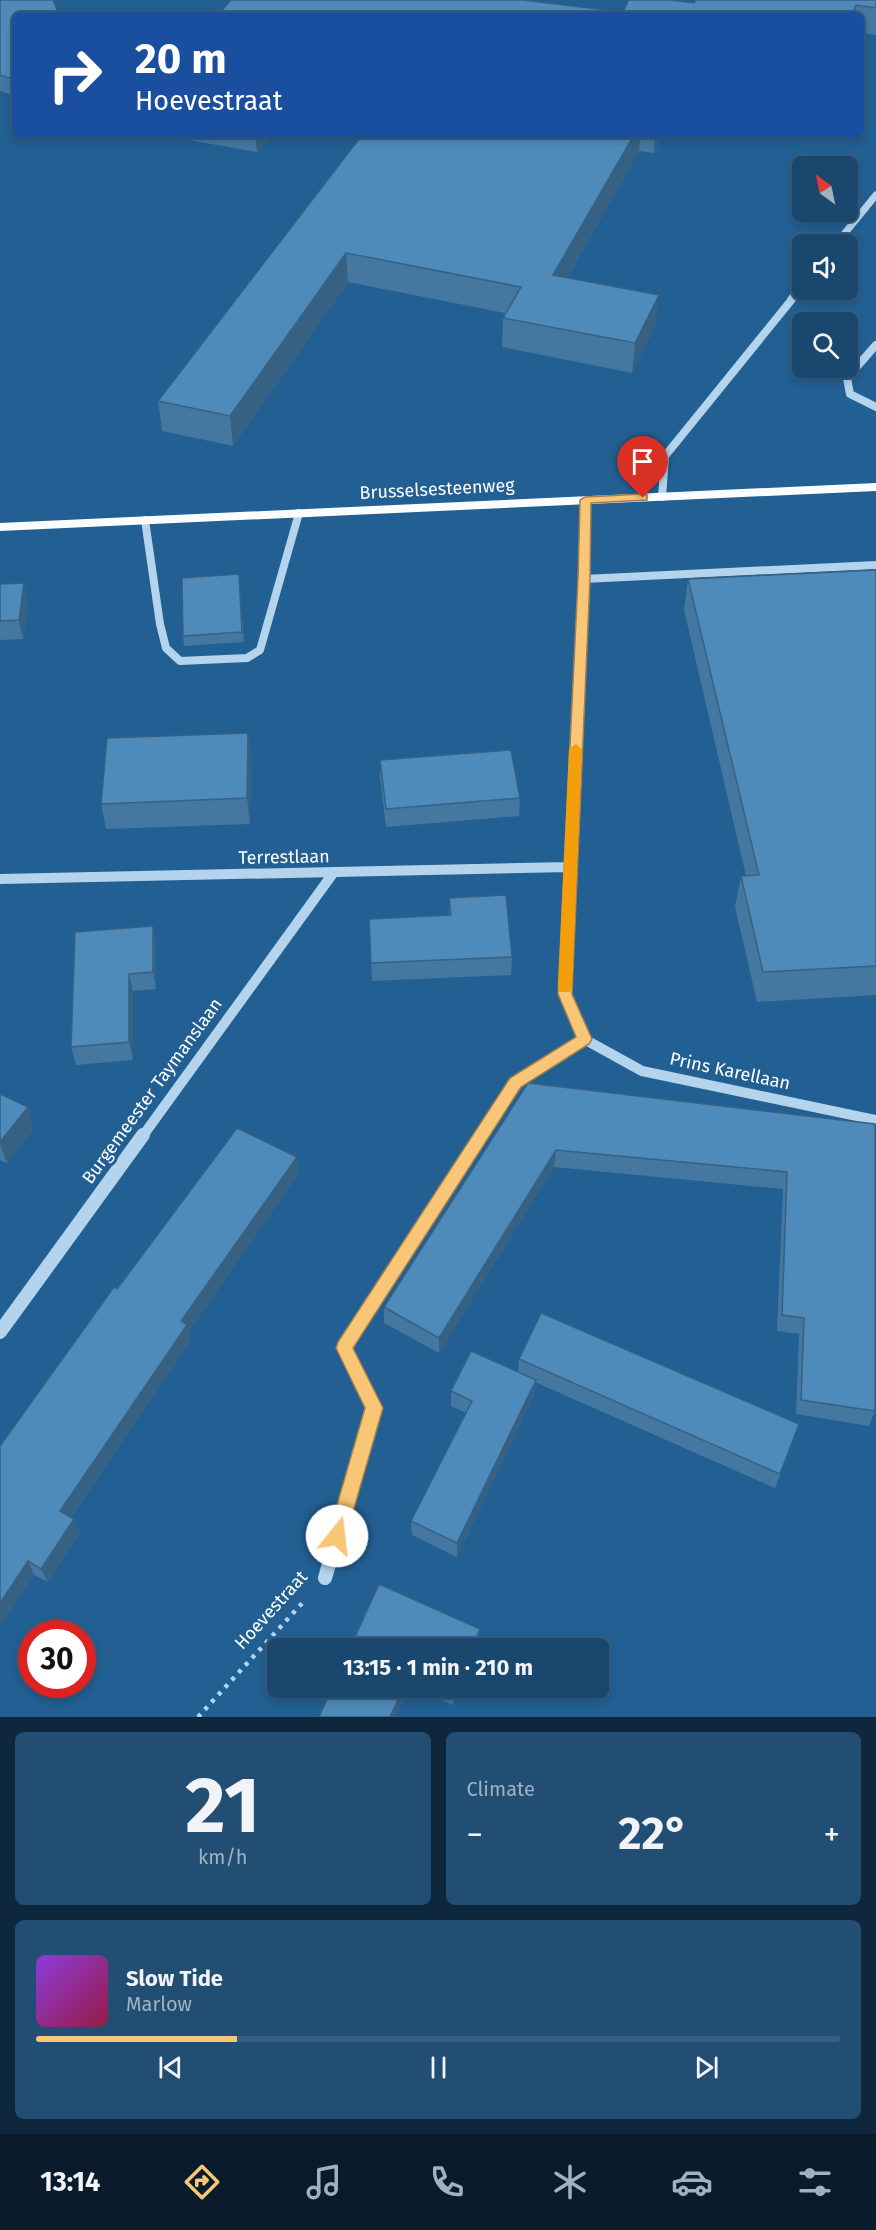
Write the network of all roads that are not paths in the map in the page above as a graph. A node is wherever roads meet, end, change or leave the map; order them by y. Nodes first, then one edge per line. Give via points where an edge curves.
1 (876, 195) edge
2 (844, 234) edge
3 (792, 298) edge
4 (876, 345) edge
5 (876, 406) edge
6 (876, 487) edge
7 (662, 497) junction
8 (585, 500) junction
9 (299, 513) junction
10 (145, 520) junction
11 (0, 527) edge
12 (876, 565) edge
13 (584, 579) junction
14 (569, 867) junction
15 (334, 872) junction
16 (0, 879) edge
17 (584, 1039) junction
18 (876, 1120) edge
19 (0, 1332) edge
20 (325, 1578) road end

1 - 2 street
3 - 7 street via 665,456
4 - 5 street via 847,378 850,394
6 - 7 main road, Brusselsesteenweg
7 - 8 main road, Brusselsesteenweg
8 - 9 main road, Brusselsesteenweg
8 - 13 street
9 - 10 main road, Brusselsesteenweg
9 - 10 street via 260,650 247,658 180,661 166,648
10 - 11 main road, Brusselsesteenweg
12 - 13 street
13 - 14 street
14 - 15 street, Terrestlaan
14 - 17 street via 565,994
15 - 16 street, Terrestlaan
15 - 19 street, Burgemeester Taymanslaan
17 - 18 street, Prins Karellaan via 642,1071
17 - 20 street, Hoevestraat via 516,1083 344,1348 374,1408

